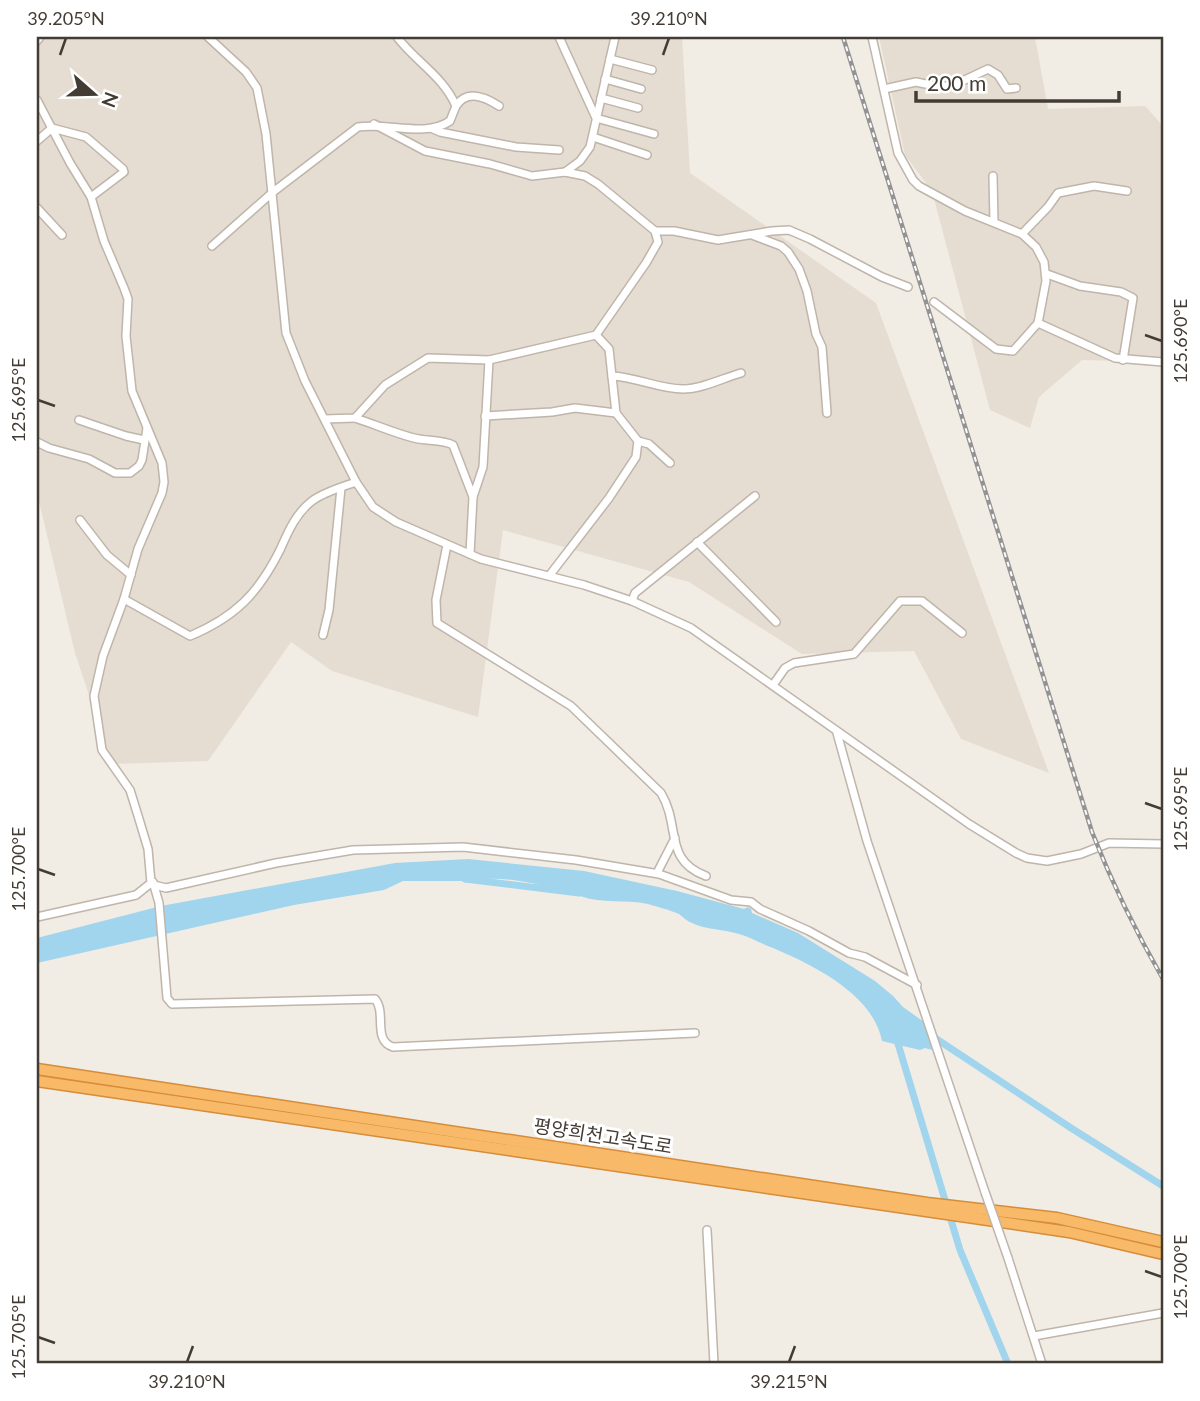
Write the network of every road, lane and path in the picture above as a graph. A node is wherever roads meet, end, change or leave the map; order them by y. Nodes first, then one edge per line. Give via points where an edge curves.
1 (40, 37) edge
2 (208, 37) edge
3 (397, 37) edge
4 (559, 37) edge
5 (605, 37) edge
6 (872, 37) edge
7 (615, 38) edge
8 (37, 41) edge
9 (610, 59) junction
10 (652, 70) dead end
11 (605, 79) junction
12 (1016, 88) dead end
13 (641, 89) dead end
14 (884, 89) junction
15 (601, 98) junction
16 (37, 100) edge
17 (456, 106) junction
18 (499, 106) dead end
19 (638, 108) dead end
20 (596, 118) junction
21 (374, 124) junction
22 (52, 128) junction
23 (433, 129) junction
24 (654, 134) dead end
25 (593, 137) junction
26 (37, 141) edge
27 (559, 150) dead end
28 (647, 155) dead end
29 (565, 172) junction
30 (993, 176) dead end
31 (1127, 191) dead end
32 (273, 192) junction
33 (91, 197) junction
34 (37, 208) edge
35 (994, 222) junction
36 (655, 231) junction
37 (1022, 234) junction
38 (62, 235) dead end
39 (751, 235) junction
40 (212, 246) dead end
41 (1047, 274) junction
42 (908, 286) dead end
43 (934, 302) dead end
44 (1038, 323) junction
45 (596, 335) junction
46 (489, 360) junction
47 (1123, 360) junction
48 (1163, 362) edge
49 (741, 373) dead end
50 (612, 376) junction
51 (616, 413) junction
52 (827, 413) dead end
53 (485, 416) junction
54 (355, 418) junction
55 (325, 419) junction
56 (79, 420) dead end
57 (147, 428) junction
58 (144, 440) junction
59 (638, 441) junction
60 (37, 442) edge
61 (670, 463) dead end
62 (356, 482) junction
63 (341, 488) junction
64 (755, 496) dead end
65 (473, 497) junction
66 (79, 520) dead end
67 (697, 542) junction
68 (447, 545) junction
69 (470, 554) junction
70 (131, 575) junction
71 (550, 576) junction
72 (124, 599) junction
73 (632, 601) junction
74 (776, 622) dead end
75 (962, 632) dead end
76 (323, 635) dead end
77 (773, 685) junction
78 (837, 732) junction
79 (675, 838) junction
80 (1163, 844) edge
81 (657, 873) junction
82 (706, 876) dead end
83 (153, 882) junction
84 (37, 917) edge
85 (917, 985) junction
86 (695, 1033) dead end
87 (37, 1069) edge
88 (37, 1081) edge
89 (929, 1207) junction
90 (707, 1230) dead end
91 (1163, 1242) edge
92 (1163, 1254) edge
93 (1163, 1313) edge
94 (1034, 1336) junction
95 (714, 1364) edge
96 (1042, 1364) edge

1 - 8 street
2 - 32 street via 257,88 264,110
3 - 17 street via 442,81
4 - 20 street
5 - 7 street
6 - 14 street
7 - 9 street
9 - 10 street
9 - 11 street
11 - 13 street
11 - 15 street
12 - 14 street via 1007,89 988,69 952,86 916,82
14 - 35 street via 898,153 913,180 965,211
15 - 19 street
15 - 20 street
16 - 22 street
17 - 18 street via 474,96
17 - 23 street via 450,121
20 - 24 street
20 - 25 street
21 - 23 street
21 - 29 street via 425,151 532,176
21 - 32 street via 358,127
22 - 26 street
22 - 33 street
22 - 33 street via 86,137 124,172
23 - 27 street via 505,145
25 - 28 street
25 - 29 street via 587,153
29 - 36 street via 585,176
30 - 35 street
31 - 37 street via 1094,186 1058,193
32 - 40 street
32 - 55 street via 286,333
33 - 57 street via 128,299 131,384
34 - 38 street
35 - 37 street
36 - 39 street via 718,240
36 - 45 street via 656,248
37 - 41 street via 1040,253
39 - 42 street via 783,229 799,233
39 - 52 street via 781,246 799,269 822,347
41 - 44 street
41 - 47 street via 1133,298
43 - 44 street via 1001,350 1013,351
44 - 47 street
45 - 46 street
45 - 50 street via 609,349
46 - 53 street
46 - 54 street via 428,358 385,385
47 - 48 street
49 - 50 street via 685,389
50 - 51 street
51 - 53 street via 575,408
51 - 59 street
53 - 65 street via 483,467
54 - 55 street
54 - 65 street via 453,445
55 - 62 street
56 - 58 street
57 - 58 street
57 - 70 street via 160,454 164,482
58 - 60 street via 142,460 130,473 115,473
59 - 61 street via 649,444
59 - 71 street via 636,457
62 - 63 street
62 - 68 street via 382,515
63 - 72 street via 307,505 247,601 216,625 190,636
63 - 76 street
64 - 67 street
65 - 69 street
66 - 70 street via 107,555
67 - 73 street via 635,593
67 - 74 street
68 - 69 street
68 - 79 street via 436,600 437,623 572,706 661,793
69 - 71 street
70 - 72 street
71 - 73 street
72 - 83 street via 95,684 94,708 102,750 130,790
73 - 77 street via 691,628
75 - 77 street via 922,601 900,601 854,654 794,663
77 - 78 street
78 - 80 street via 1003,847 1027,858 1058,860 1109,843
78 - 85 street via 867,841
79 - 81 street
79 - 82 street via 684,864
81 - 83 street via 463,847 414,847 330,853 166,888
81 - 85 street via 731,900 751,902
83 - 84 street via 136,895
83 - 86 street via 167,998 176,1005 375,999 382,1039 393,1047
85 - 94 street, bridge
87 - 89 highway, 평양희천고속도로
88 - 89 highway, 평양희천고속도로
89 - 91 highway, 평양희천고속도로 via 1057,1217
89 - 92 highway, 평양희천고속도로
90 - 95 street
93 - 94 street
94 - 96 street

